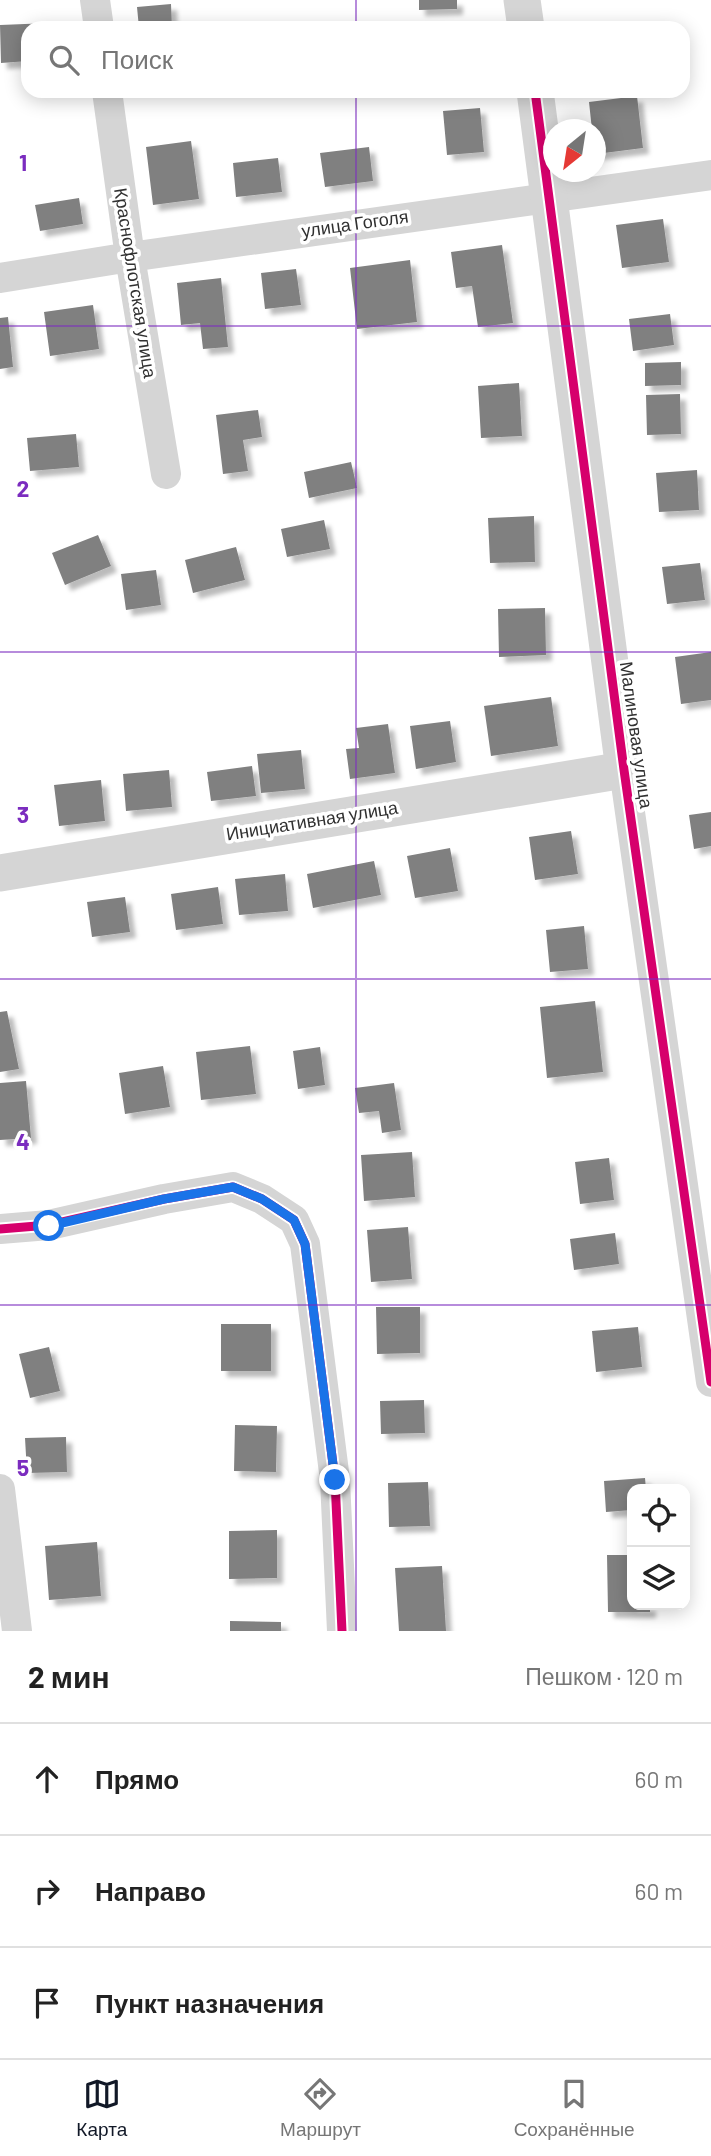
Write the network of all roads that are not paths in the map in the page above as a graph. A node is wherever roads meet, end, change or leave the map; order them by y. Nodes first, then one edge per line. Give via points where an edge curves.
1 (95, 0) edge
2 (522, 0) edge
3 (98, 21) edge
4 (525, 21) edge
5 (108, 98) edge
6 (536, 98) edge
7 (711, 175) edge
8 (551, 196) junction
9 (130, 257) junction
10 (0, 278) edge
11 (166, 474) dead end
12 (624, 770) junction
13 (0, 873) edge
14 (0, 1229) edge
15 (711, 1382) edge
16 (0, 1489) edge
17 (17, 1631) edge
18 (342, 1631) edge

1 - 3 street
2 - 4 street
5 - 9 street, Краснофлотская улица
6 - 8 street, Малиновая улица
7 - 8 street, улица Гоголя
8 - 9 street, улица Гоголя
8 - 12 street, Малиновая улица
9 - 10 street, улица Гоголя
9 - 11 street, Краснофлотская улица
12 - 13 street, Инициативная улица
12 - 15 street, Малиновая улица
14 - 18 street via 49,1226 233,1187 294,1220 305,1244 335,1480
16 - 17 street

